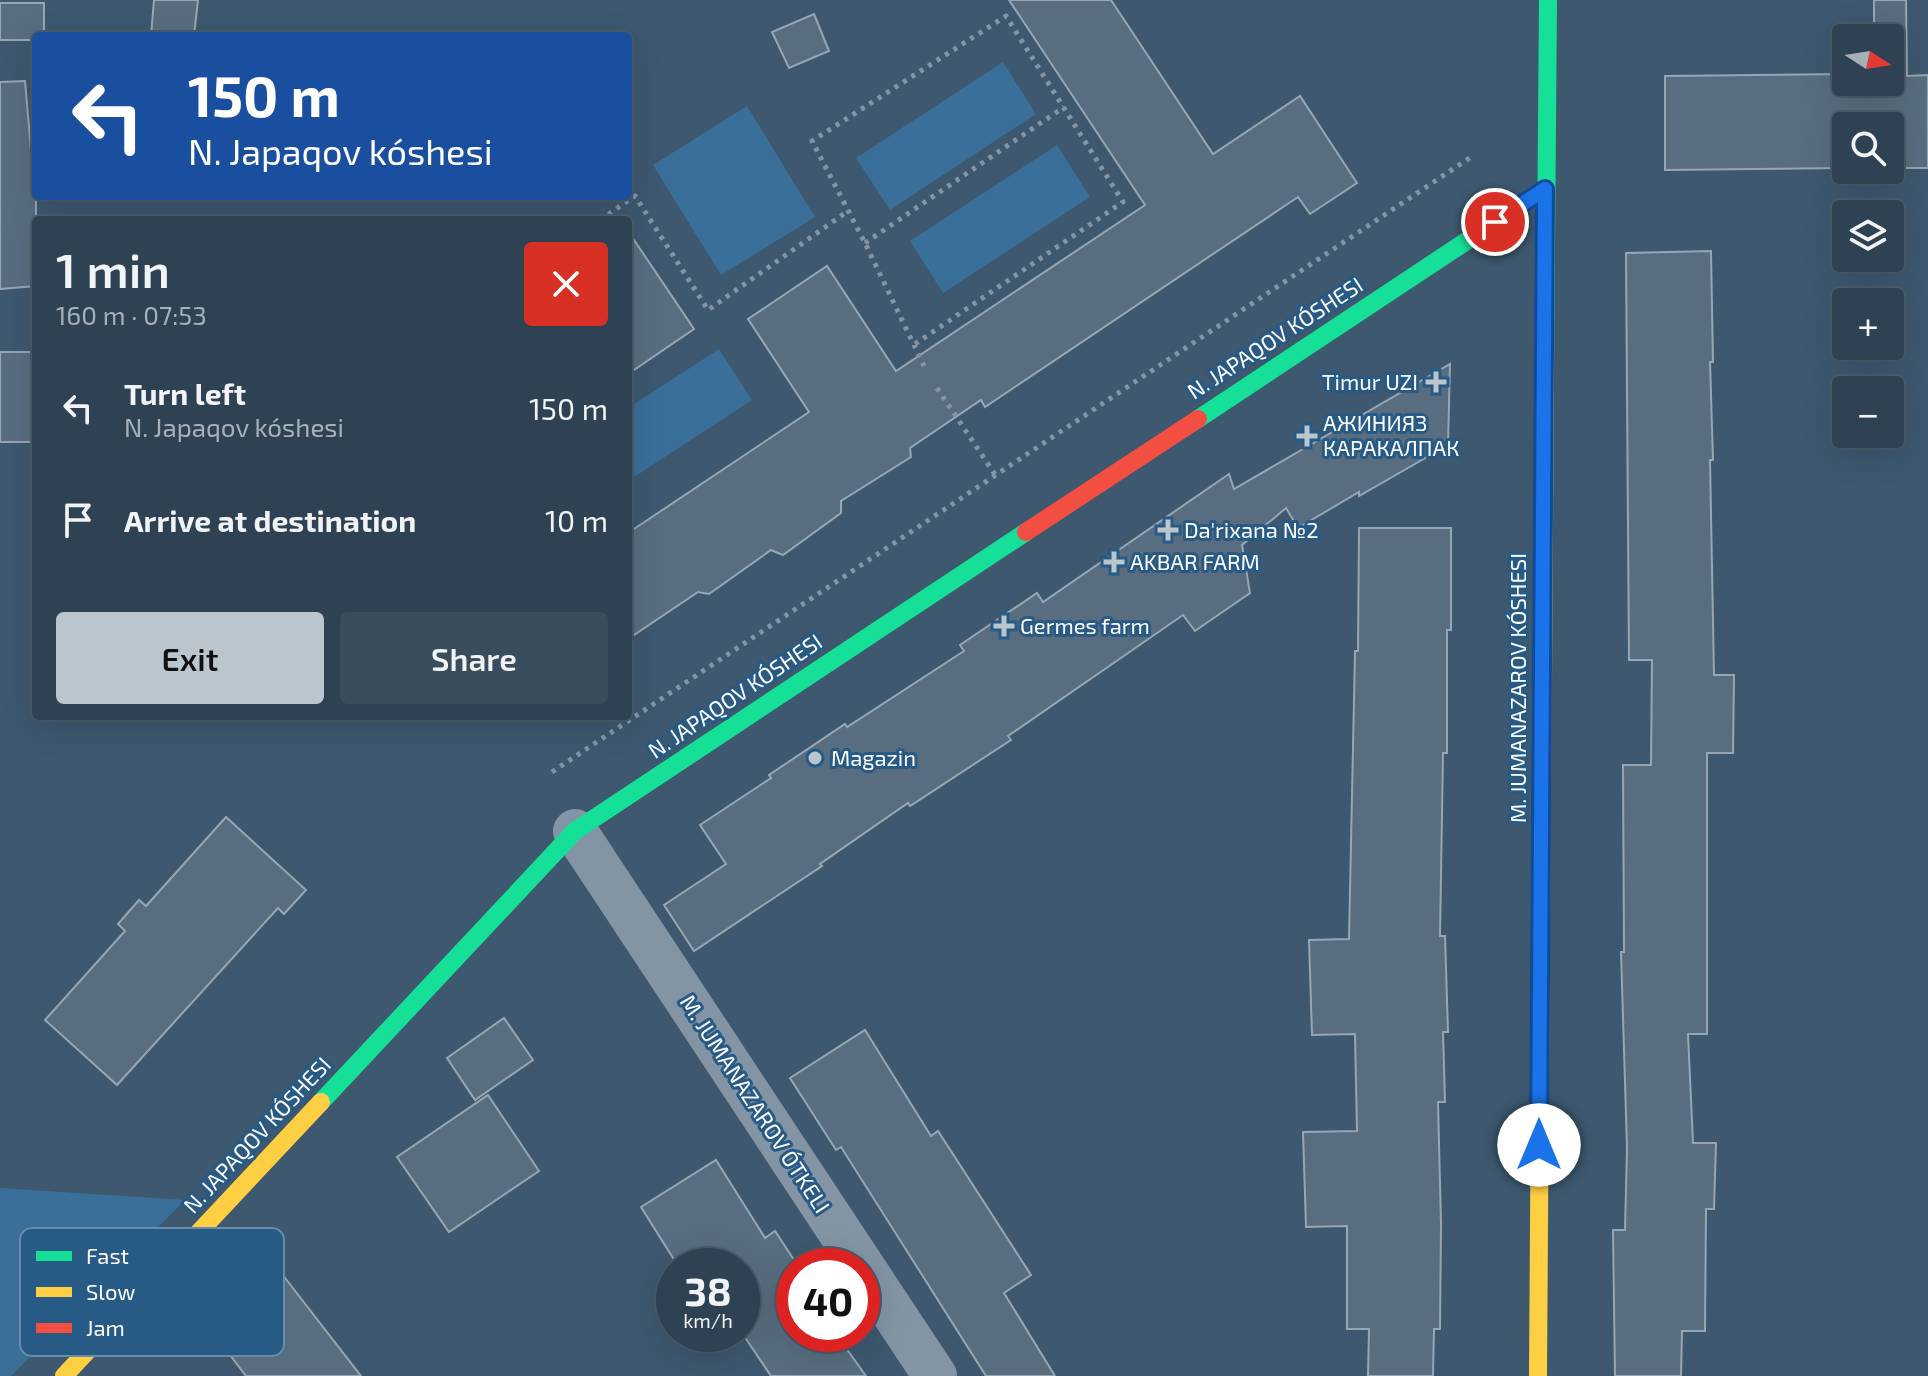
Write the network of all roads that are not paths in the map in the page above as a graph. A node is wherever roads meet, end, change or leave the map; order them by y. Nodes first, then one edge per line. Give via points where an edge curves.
1 (1548, 0) edge
2 (1545, 189) junction
3 (575, 831) junction
4 (203, 1228) edge
5 (83, 1356) edge
6 (64, 1376) edge
7 (935, 1376) edge
8 (1538, 1376) edge

1 - 2 main road, M. JUMANAZAROV KÓSHESI
2 - 3 main road, N. JAPAQOV KÓSHESI
2 - 8 main road, M. JUMANAZAROV KÓSHESI
3 - 4 main road, N. JAPAQOV KÓSHESI
3 - 7 street, M. JUMANAZAROV ÓTKELI
5 - 6 main road, N. JAPAQOV KÓSHESI

